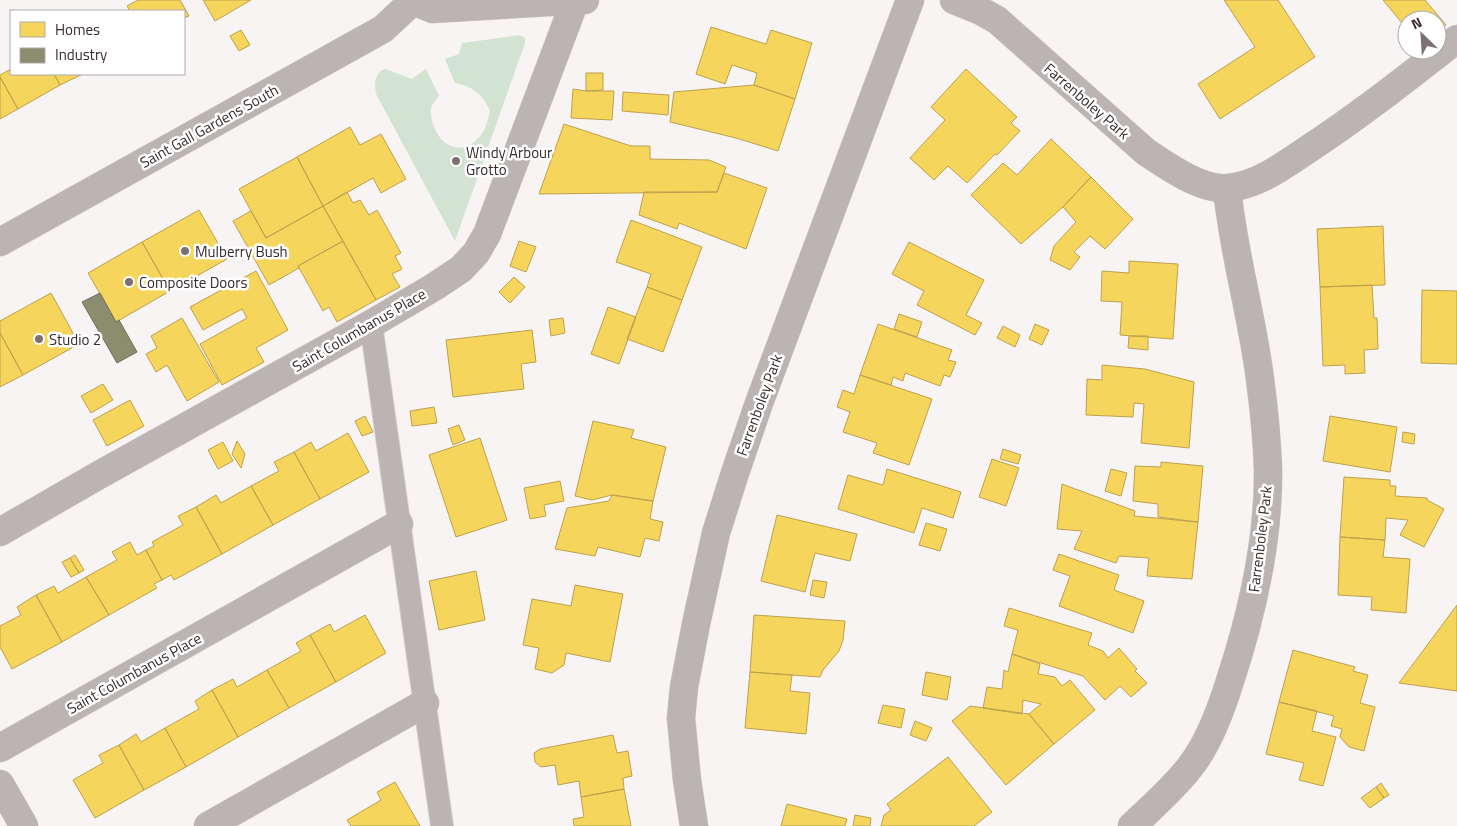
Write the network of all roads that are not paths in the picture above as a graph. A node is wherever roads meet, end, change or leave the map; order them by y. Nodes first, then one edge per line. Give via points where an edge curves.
1 (580, 0) edge
2 (910, 0) edge
3 (954, 0) edge
4 (412, 1) edge
5 (1457, 39) edge
6 (1227, 188) junction
7 (0, 242) edge
8 (371, 324) junction
9 (399, 524) junction
10 (0, 532) edge
11 (425, 703) junction
12 (0, 748) edge
13 (0, 784) edge
14 (24, 826) edge
15 (208, 826) edge
16 (442, 826) edge
17 (694, 826) edge
18 (1132, 826) edge

1 - 4 street via 432,9
1 - 8 street, Saint Columbanus Place via 479,248 461,269
2 - 17 street, Farrenboley Park via 759,403 716,533 684,687 681,718
3 - 6 street, Farrenboley Park via 997,20 1146,152 1192,179 1209,186
4 - 7 street, Saint Gall Gardens South via 383,30
5 - 6 street, Farrenboley Park via 1335,132 1279,169 1253,182
6 - 18 street, Farrenboley Park via 1265,422 1268,470 1259,570 1235,666 1208,738 1191,766
8 - 9 lane
8 - 10 street, Saint Columbanus Place
9 - 11 lane
9 - 12 street, Saint Columbanus Place
11 - 15 street
11 - 16 lane
13 - 14 street

